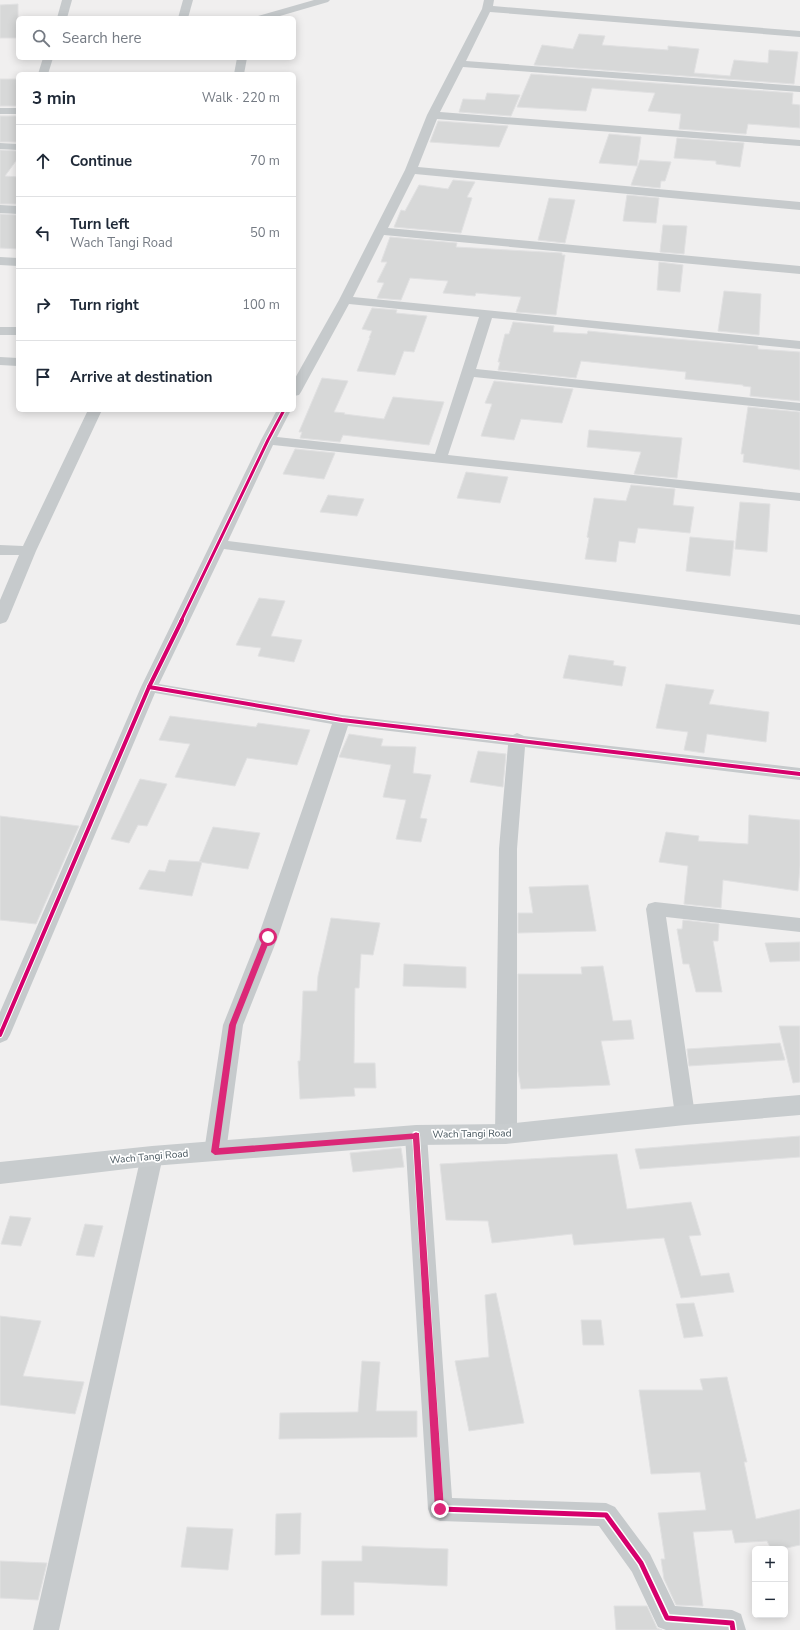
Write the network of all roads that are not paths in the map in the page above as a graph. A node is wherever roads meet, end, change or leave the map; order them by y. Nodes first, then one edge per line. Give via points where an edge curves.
1 (67, 0) edge
2 (188, 0) edge
3 (325, 0) edge
4 (488, 4) edge
5 (63, 16) edge
6 (184, 16) edge
7 (269, 16) edge
8 (800, 34) edge
9 (47, 60) edge
10 (242, 60) edge
11 (459, 64) junction
12 (44, 72) edge
13 (239, 72) edge
14 (800, 89) edge
15 (0, 111) edge
16 (16, 111) edge
17 (433, 115) junction
18 (800, 144) edge
19 (0, 146) edge
20 (16, 147) edge
21 (411, 170) junction
22 (800, 206) edge
23 (0, 209) edge
24 (16, 210) edge
25 (379, 230) junction
26 (0, 261) edge
27 (16, 262) edge
28 (800, 270) edge
29 (344, 300) junction
30 (487, 314) junction
31 (0, 331) edge
32 (16, 331) edge
33 (800, 345) edge
34 (0, 361) edge
35 (16, 362) edge
36 (468, 372) junction
37 (296, 388) edge
38 (800, 407) edge
39 (94, 412) edge
40 (283, 412) edge
41 (268, 440) junction
42 (440, 459) junction
43 (800, 497) edge
44 (219, 544) junction
45 (0, 550) edge
46 (28, 551) junction
47 (0, 619) edge
48 (800, 620) edge
49 (149, 686) junction
50 (342, 720) junction
51 (517, 739) junction
52 (800, 774) edge
53 (800, 925) edge
54 (0, 1035) edge
55 (799, 1110) edge
56 (685, 1115) junction
57 (506, 1134) junction
58 (416, 1135) junction
59 (215, 1152) junction
60 (152, 1156) junction
61 (0, 1173) edge
62 (46, 1630) edge
63 (733, 1630) edge

1 - 5 street
2 - 6 street
3 - 7 street
4 - 8 street
4 - 11 street
9 - 12 street
10 - 13 street
11 - 14 street
11 - 17 street
15 - 16 street
17 - 18 street
17 - 21 street
19 - 20 street
21 - 22 street
21 - 25 street
23 - 24 street
25 - 28 street
25 - 29 street
26 - 27 street
29 - 30 street
29 - 37 street
30 - 33 street
30 - 36 street
31 - 32 street
34 - 35 street
36 - 38 street
36 - 42 street
39 - 46 street
40 - 41 street
41 - 42 street
41 - 44 street
42 - 43 street
44 - 48 street
44 - 49 street
45 - 46 street
46 - 47 street
49 - 50 street
49 - 54 street
50 - 51 street
50 - 59 street via 268,937 233,1025
51 - 52 street
51 - 57 street via 508,849
53 - 56 street via 655,909
55 - 56 main road, Wach Tangi Road
56 - 57 main road, Wach Tangi Road
57 - 58 main road, Wach Tangi Road
58 - 59 main road, Wach Tangi Road
58 - 63 street via 440,1509 606,1515 641,1563 667,1618 732,1623
59 - 60 main road, Wach Tangi Road
60 - 61 main road, Wach Tangi Road
60 - 62 street

